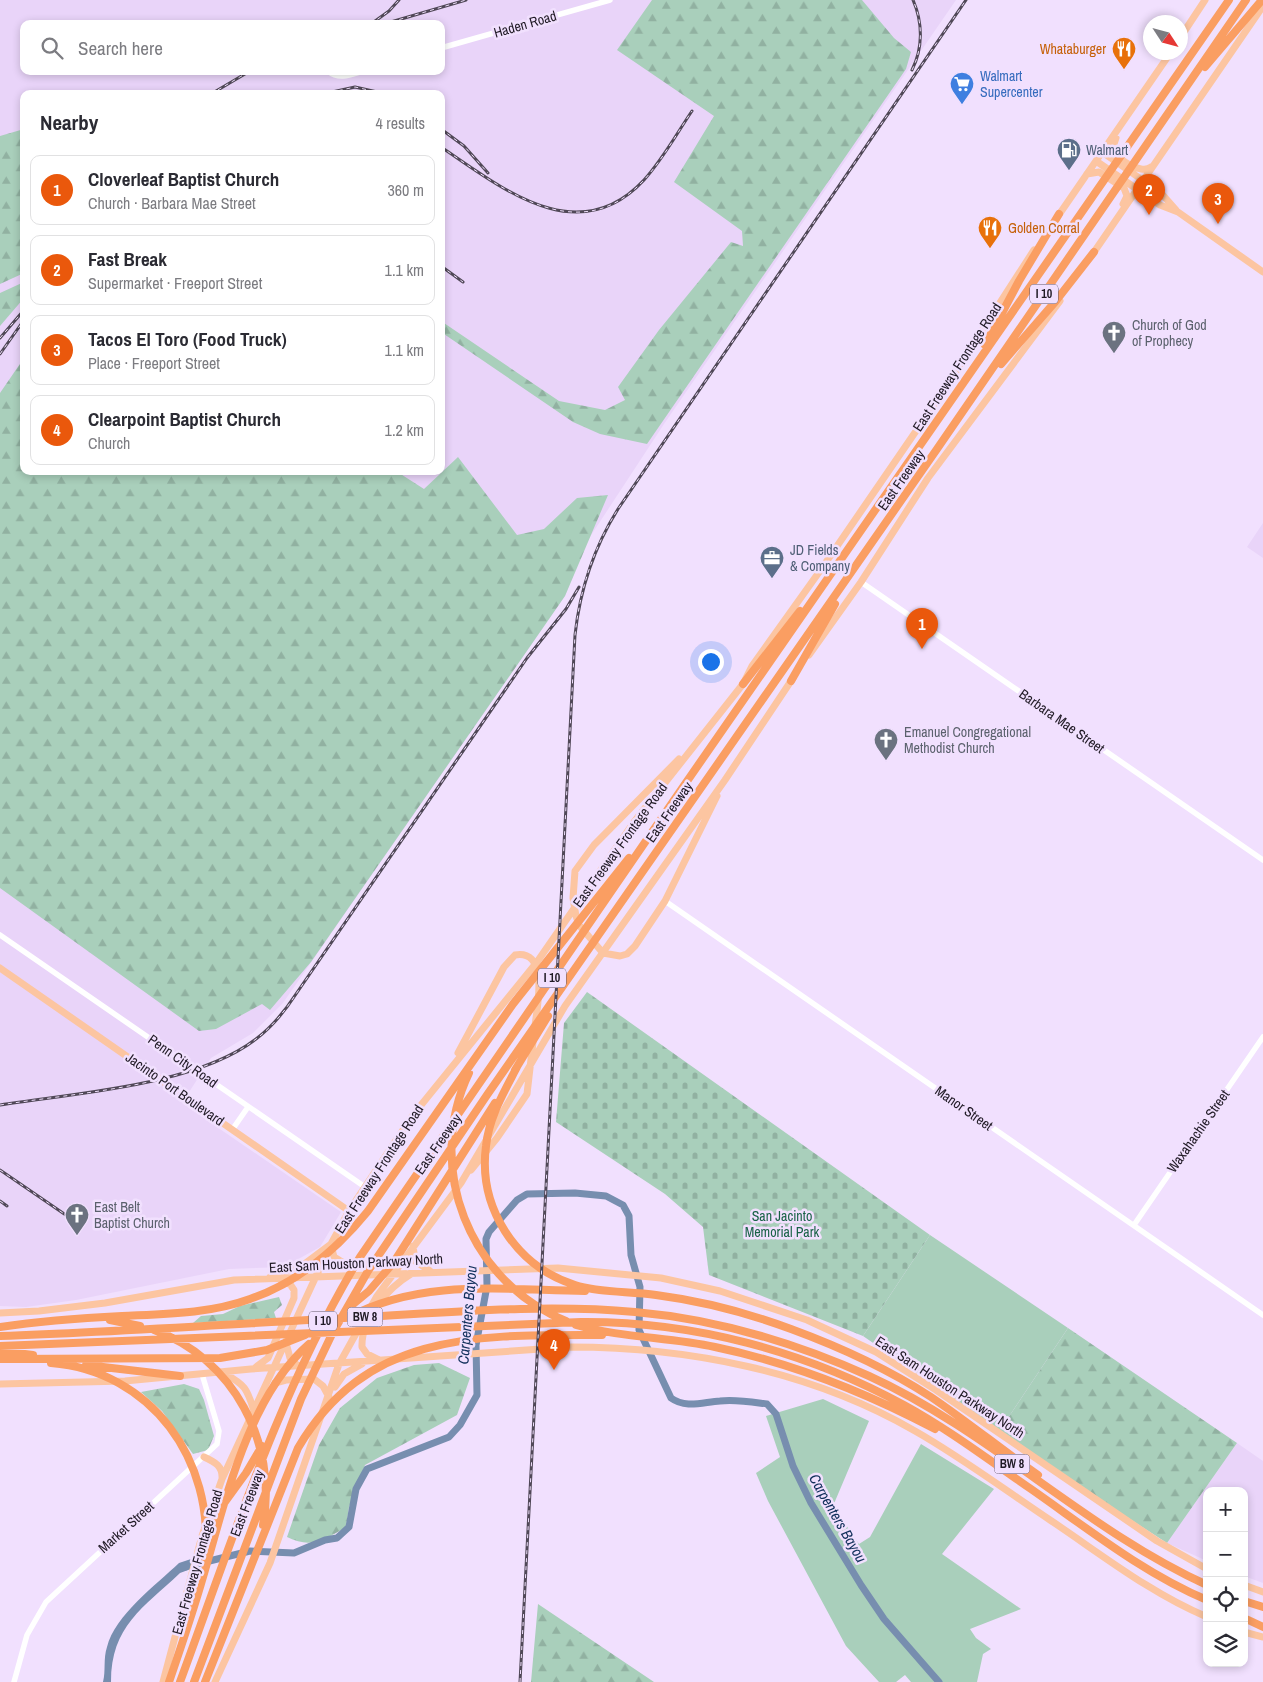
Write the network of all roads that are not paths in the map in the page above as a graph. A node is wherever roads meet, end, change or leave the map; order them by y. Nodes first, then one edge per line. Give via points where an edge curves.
1 (610, 0) edge
2 (1205, 0) edge
3 (1225, 0) edge
4 (1229, 0) edge
5 (1246, 0) edge
6 (1262, 0) edge
7 (1263, 6) edge
8 (1188, 26) edge
9 (1207, 31) junction
10 (445, 47) edge
11 (1166, 60) edge
12 (333, 75) edge
13 (349, 75) edge
14 (1172, 108) junction
15 (1124, 122) junction
16 (1102, 152) junction
17 (1159, 158) junction
18 (1096, 161) junction
19 (1086, 175) junction
20 (1143, 181) junction
21 (1137, 190) junction
22 (1178, 212) junction
23 (1059, 214) junction
24 (1113, 224) junction
25 (1094, 252) junction
26 (1263, 272) edge
27 (968, 377) junction
28 (974, 396) junction
29 (838, 565) junction
30 (852, 571) junction
31 (861, 582) junction
32 (791, 681) junction
33 (742, 684) junction
34 (704, 734) junction
35 (724, 780) junction
36 (1263, 860) edge
37 (626, 867) junction
38 (665, 901) junction
39 (0, 936) edge
40 (578, 964) junction
41 (0, 968) edge
42 (496, 1029) junction
43 (1263, 1037) edge
44 (517, 1067) junction
45 (441, 1078) junction
46 (248, 1107) junction
47 (232, 1130) junction
48 (466, 1177) junction
49 (365, 1187) junction
50 (349, 1211) junction
51 (1134, 1225) junction
52 (331, 1244) junction
53 (413, 1246) junction
54 (405, 1257) junction
55 (433, 1272) junction
56 (392, 1274) junction
57 (411, 1274) junction
58 (366, 1276) junction
59 (316, 1278) junction
60 (274, 1279) junction
61 (263, 1280) junction
62 (618, 1291) junction
63 (377, 1296) junction
64 (0, 1313) edge
65 (1263, 1315) edge
66 (96, 1318) junction
67 (0, 1327) edge
68 (622, 1334) junction
69 (0, 1336) edge
70 (286, 1343) junction
71 (0, 1346) edge
72 (0, 1351) edge
73 (2, 1359) edge
74 (381, 1361) junction
75 (368, 1362) junction
76 (340, 1364) junction
77 (298, 1366) junction
78 (275, 1368) junction
79 (251, 1369) junction
80 (224, 1372) junction
81 (202, 1374) junction
82 (180, 1376) junction
83 (0, 1384) edge
84 (264, 1392) junction
85 (330, 1396) junction
86 (254, 1411) junction
87 (280, 1414) junction
88 (234, 1455) junction
89 (204, 1457) junction
90 (984, 1457) junction
91 (214, 1461) junction
92 (222, 1479) junction
93 (202, 1536) junction
94 (1153, 1556) junction
95 (254, 1560) junction
96 (1203, 1567) edge
97 (1203, 1583) edge
98 (1248, 1586) edge
99 (1263, 1592) edge
100 (198, 1594) junction
101 (1203, 1597) edge
102 (1248, 1601) edge
103 (1263, 1607) edge
104 (1248, 1615) edge
105 (1203, 1616) edge
106 (1248, 1620) edge
107 (1263, 1620) edge
108 (1263, 1627) edge
109 (1248, 1633) edge
110 (1263, 1638) edge
111 (14, 1682) edge
112 (162, 1682) edge
113 (169, 1682) edge
114 (180, 1682) edge
115 (194, 1682) edge
116 (205, 1682) edge
117 (215, 1682) edge

1 - 10 street, Haden Road
2 - 8 main road
3 - 9 highway
4 - 9 highway, East Freeway / I 10
5 - 14 highway, East Freeway / I 10
6 - 14 highway
7 - 17 main road
9 - 27 highway, East Freeway / I 10
11 - 15 main road, East Freeway Frontage Road
12 - 13 street
14 - 28 highway, East Freeway / I 10
15 - 16 main road, East Freeway Frontage Road
15 - 17 main road via 1113,144 1115,154 1143,170 1149,169
16 - 18 main road, East Freeway Frontage Road
16 - 20 main road
17 - 20 main road
18 - 19 main road, East Freeway Frontage Road
18 - 21 main road
19 - 23 main road, East Freeway Frontage Road
19 - 24 main road via 1099,172 1126,190 1125,200 1114,216
20 - 21 main road
20 - 22 main road via 1165,197
21 - 22 main road
21 - 24 main road
22 - 26 main road
23 - 27 highway
23 - 33 main road, East Freeway Frontage Road via 938,399
24 - 25 main road
25 - 28 highway
25 - 31 main road via 928,478
27 - 29 highway, East Freeway / I 10
28 - 30 highway, East Freeway / I 10
29 - 33 highway
29 - 37 highway, East Freeway / I 10
30 - 32 highway
30 - 40 highway, East Freeway / I 10
31 - 32 main road
31 - 36 street, Barbara Mae Street
32 - 35 main road
33 - 34 main road, East Freeway Frontage Road
34 - 38 main road via 594,845 575,871 573,898 576,916 584,932 604,953 627,954
34 - 45 main road, East Freeway Frontage Road via 610,856 537,962
35 - 38 main road
35 - 48 main road via 551,1028
37 - 42 highway
37 - 87 highway, East Freeway / I 10 via 367,1246 321,1324
38 - 51 street, Manor Street
39 - 46 street, Penn City Road
40 - 44 highway
40 - 115 highway, East Freeway / I 10 via 384,1245 339,1321 301,1399
41 - 47 main road, Jacinto Port Boulevard
42 - 66 highway via 379,1197 351,1231 307,1268 250,1300 177,1314
42 - 68 highway via 467,1078 453,1119 450,1142 452,1178 466,1225 491,1266 530,1302 569,1322
43 - 51 street, Waxahachie Street
44 - 62 highway via 497,1106 486,1146 486,1179 496,1216 516,1247 544,1271 580,1286
44 - 73 highway via 394,1262 359,1300 320,1328 280,1346 236,1356 201,1359
45 - 48 main road via 509,960 521,954 533,959 538,980 527,1094 498,1138
45 - 49 main road, East Freeway Frontage Road
46 - 47 street
46 - 49 street, Penn City Road
47 - 50 main road, Jacinto Port Boulevard
48 - 53 main road
49 - 50 main road, East Freeway Frontage Road
50 - 52 main road, East Freeway Frontage Road
51 - 65 street, Manor Street
52 - 54 main road via 334,1257 347,1265 392,1263
52 - 59 main road, East Freeway Frontage Road
52 - 61 main road via 303,1265
53 - 54 main road
53 - 55 main road via 415,1261
54 - 56 main road
55 - 57 main road, East Sam Houston Parkway North / BW 8
55 - 96 main road, East Sam Houston Parkway North / BW 8 via 573,1268 661,1278 720,1291 806,1320 876,1352 1157,1541
56 - 57 main road, East Sam Houston Parkway North / BW 8
56 - 58 main road, East Sam Houston Parkway North / BW 8
56 - 63 main road
57 - 74 main road via 394,1285 364,1329 364,1351
58 - 59 main road, East Sam Houston Parkway North / BW 8
58 - 63 main road via 374,1285
59 - 60 main road, East Sam Houston Parkway North / BW 8
59 - 70 main road, East Freeway Frontage Road
60 - 61 main road, East Sam Houston Parkway North / BW 8
60 - 79 main road via 290,1284 294,1298 268,1358
61 - 64 main road, East Sam Houston Parkway North / BW 8 via 206,1283 105,1303
62 - 94 highway via 706,1304 762,1319 864,1360 931,1397
62 - 100 highway via 424,1291 373,1305 318,1336 282,1372 250,1435 231,1481
63 - 76 main road
66 - 67 highway
66 - 95 highway via 155,1330 194,1351 237,1395 260,1445 266,1477 263,1526
68 - 90 highway via 686,1342 790,1366 928,1425
68 - 95 highway via 447,1342 414,1351 373,1370 336,1399 304,1437 291,1462
69 - 94 highway, East Sam Houston Parkway North / BW 8 via 531,1310 620,1310 703,1322 813,1354 903,1393
70 - 77 main road via 290,1358
70 - 78 main road, East Freeway Frontage Road
71 - 90 highway, BW 8 via 565,1322 636,1324 700,1332 789,1355 860,1383 905,1406
72 - 82 highway via 106,1369
73 - 100 highway via 57,1363 101,1375 137,1395 166,1422 188,1455 202,1492 207,1538
74 - 75 main road, BW 8
74 - 105 main road, BW 8 via 544,1348 613,1347 702,1357 746,1366 830,1392 914,1431 1128,1574
75 - 76 main road, BW 8
75 - 85 main road via 344,1374
76 - 77 main road, BW 8
76 - 85 main road
77 - 78 main road, BW 8
78 - 79 main road, BW 8
78 - 84 main road, East Freeway Frontage Road
79 - 80 main road, BW 8
80 - 81 main road, BW 8
80 - 86 main road via 243,1384
81 - 82 main road, BW 8
81 - 89 street, Market Street via 219,1435 217,1444
82 - 83 main road, BW 8 via 125,1382
84 - 85 main road via 277,1382 307,1377 314,1378
84 - 86 main road, East Freeway Frontage Road
85 - 117 main road via 270,1563
86 - 88 main road, East Freeway Frontage Road
87 - 93 highway via 246,1473 212,1517
87 - 114 highway, East Freeway / I 10
88 - 91 main road via 224,1461
88 - 92 main road, East Freeway Frontage Road
89 - 91 main road
89 - 111 street, Market Street via 46,1602 27,1635
90 - 101 highway, BW 8 via 1140,1564
91 - 92 main road via 220,1468
92 - 93 main road, East Freeway Frontage Road
93 - 112 main road, East Freeway Frontage Road
94 - 97 highway, East Sam Houston Parkway North / BW 8
95 - 116 highway
98 - 99 main road
100 - 113 highway
102 - 103 highway
104 - 107 highway
106 - 108 highway
109 - 110 main road

